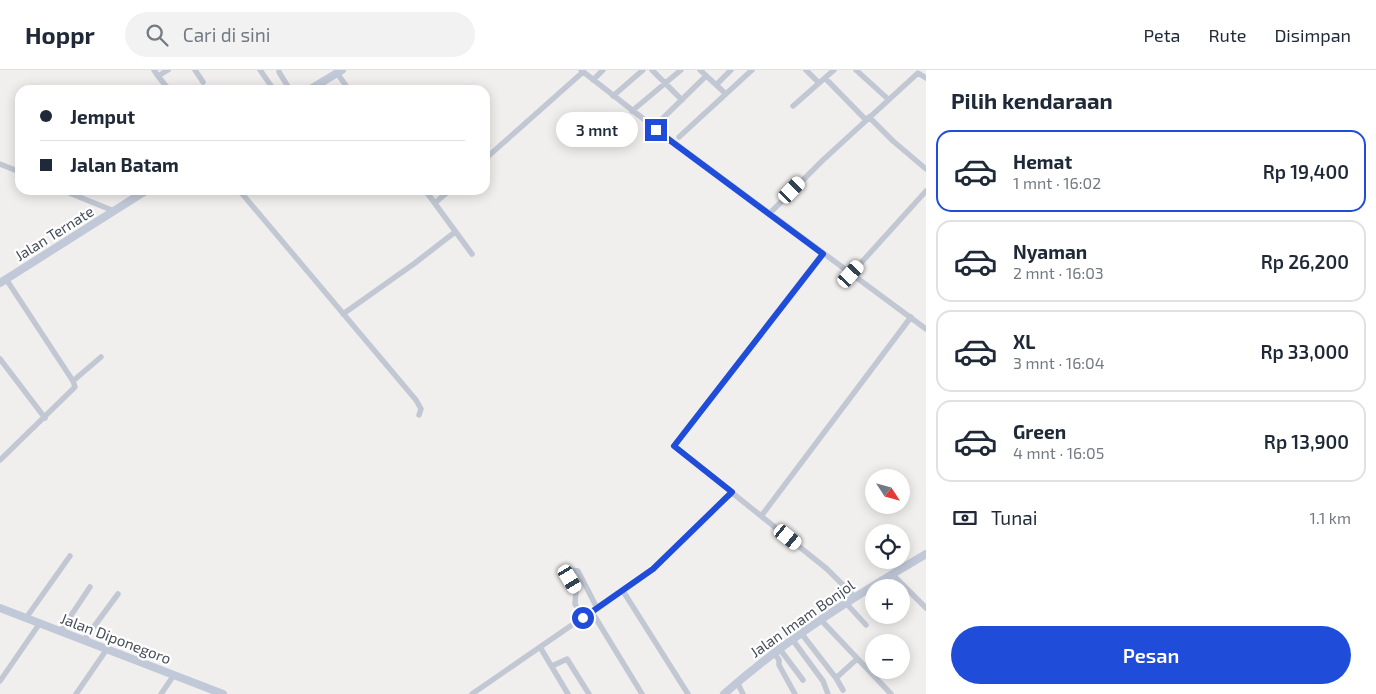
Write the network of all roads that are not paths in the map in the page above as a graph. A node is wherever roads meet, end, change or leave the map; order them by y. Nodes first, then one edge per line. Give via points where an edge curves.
1 (154, 70) edge
2 (168, 70) edge
3 (194, 70) edge
4 (260, 70) edge
5 (603, 70) edge
6 (643, 70) edge
7 (652, 70) edge
8 (681, 70) edge
9 (700, 70) edge
10 (731, 70) edge
11 (752, 70) edge
12 (806, 70) edge
13 (834, 70) edge
14 (856, 70) edge
15 (582, 71) edge
16 (919, 71) edge
17 (279, 72) dead end
18 (339, 72) edge
19 (707, 74) edge
20 (158, 76) junction
21 (824, 78) junction
22 (926, 78) edge
23 (593, 80) junction
24 (203, 82) dead end
25 (819, 83) junction
26 (664, 84) junction
27 (165, 85) edge
28 (270, 85) edge
29 (287, 85) edge
30 (318, 85) edge
31 (346, 85) edge
32 (716, 85) junction
33 (726, 94) junction
34 (613, 96) junction
35 (888, 99) junction
36 (682, 100) junction
37 (793, 106) dead end
38 (632, 111) junction
39 (867, 118) junction
40 (659, 122) dead end
41 (679, 136) dead end
42 (490, 154) edge
43 (0, 164) edge
44 (926, 169) edge
45 (15, 170) edge
46 (926, 191) edge
47 (74, 195) edge
48 (140, 195) edge
49 (243, 195) edge
50 (429, 195) edge
51 (444, 195) edge
52 (435, 203) junction
53 (114, 211) junction
54 (770, 214) junction
55 (455, 232) junction
56 (472, 254) dead end
57 (823, 254) junction
58 (851, 274) junction
59 (3, 281) edge
60 (343, 314) junction
61 (911, 318) junction
62 (926, 329) edge
63 (101, 357) dead end
64 (0, 359) edge
65 (74, 381) junction
66 (419, 415) dead end
67 (44, 418) junction
68 (0, 460) edge
69 (732, 492) junction
70 (762, 516) junction
71 (926, 554) edge
72 (70, 556) dead end
73 (892, 574) junction
74 (90, 588) dead end
75 (623, 591) junction
76 (118, 594) dead end
77 (854, 596) junction
78 (845, 602) junction
79 (0, 608) edge
80 (926, 608) edge
81 (595, 610) junction
82 (26, 618) junction
83 (583, 618) junction
84 (820, 619) junction
85 (40, 623) junction
86 (866, 625) dead end
87 (60, 632) junction
88 (801, 633) junction
89 (792, 639) junction
90 (84, 640) junction
91 (540, 647) junction
92 (107, 649) junction
93 (777, 650) junction
94 (857, 659) junction
95 (552, 666) junction
96 (174, 675) junction
97 (836, 678) junction
98 (803, 680) dead end
99 (0, 681) edge
100 (737, 682) junction
101 (843, 690) dead end
102 (76, 694) edge
103 (162, 694) edge
104 (223, 694) edge
105 (472, 694) edge
106 (568, 694) edge
107 (589, 694) edge
108 (642, 694) edge
109 (688, 694) edge
110 (724, 694) edge
111 (743, 694) edge
112 (796, 694) edge
113 (828, 694) edge
114 (891, 694) edge

1 - 20 street
2 - 20 street
3 - 24 street
4 - 28 street
5 - 23 street
6 - 34 street
7 - 26 street
8 - 26 street
9 - 19 street
10 - 32 street
11 - 33 street
12 - 25 street
13 - 21 street
14 - 35 street
15 - 23 street
15 - 42 street
16 - 22 street
16 - 35 street
17 - 29 street
18 - 30 main road
18 - 31 street
19 - 32 street
19 - 36 street
20 - 27 street
21 - 25 street
21 - 39 street
23 - 34 street
25 - 37 street
26 - 36 street
26 - 38 street
32 - 33 street
33 - 41 street
34 - 38 street
35 - 39 street
36 - 40 street
38 - 54 street
39 - 44 street
39 - 54 street
43 - 45 street
46 - 58 street
47 - 53 street
48 - 53 main road, Jalan Ternate
49 - 60 street
50 - 52 street
51 - 52 street
52 - 55 street
53 - 59 main road, Jalan Ternate
54 - 57 street
55 - 56 street
55 - 60 street
57 - 58 street
57 - 69 street via 674,446
58 - 61 street
59 - 65 street
60 - 66 street via 416,400 421,409
61 - 62 street
61 - 70 street
63 - 65 street
64 - 67 street
65 - 67 street via 73,391
67 - 68 street
69 - 70 street
69 - 75 street via 653,569
70 - 77 street via 827,569
71 - 73 main road, Jalan Imam Bonjol
72 - 82 street
73 - 77 main road, Jalan Imam Bonjol
73 - 80 street
74 - 87 street
75 - 81 street
75 - 109 street
76 - 90 street
77 - 78 main road, Jalan Imam Bonjol
78 - 84 main road, Jalan Imam Bonjol
78 - 86 street
79 - 82 main road, Jalan Diponegoro
81 - 83 street
81 - 83 street via 578,571 570,570 568,575 576,591 575,604
81 - 108 street
82 - 85 main road, Jalan Diponegoro
83 - 91 street
84 - 88 main road, Jalan Imam Bonjol
84 - 94 street
85 - 87 main road, Jalan Diponegoro
85 - 99 street
87 - 90 main road, Jalan Diponegoro
88 - 89 main road, Jalan Imam Bonjol
88 - 97 street
89 - 93 main road, Jalan Imam Bonjol
89 - 113 street via 823,681
90 - 92 main road, Jalan Diponegoro
91 - 95 street
91 - 105 street
92 - 96 main road, Jalan Diponegoro
92 - 102 street
93 - 98 street
93 - 100 main road, Jalan Imam Bonjol
93 - 112 street via 778,665
94 - 97 street
94 - 114 street
95 - 106 street
95 - 107 street via 567,659
96 - 103 street
96 - 104 main road, Jalan Diponegoro
97 - 101 street
100 - 110 main road, Jalan Imam Bonjol
100 - 111 street

